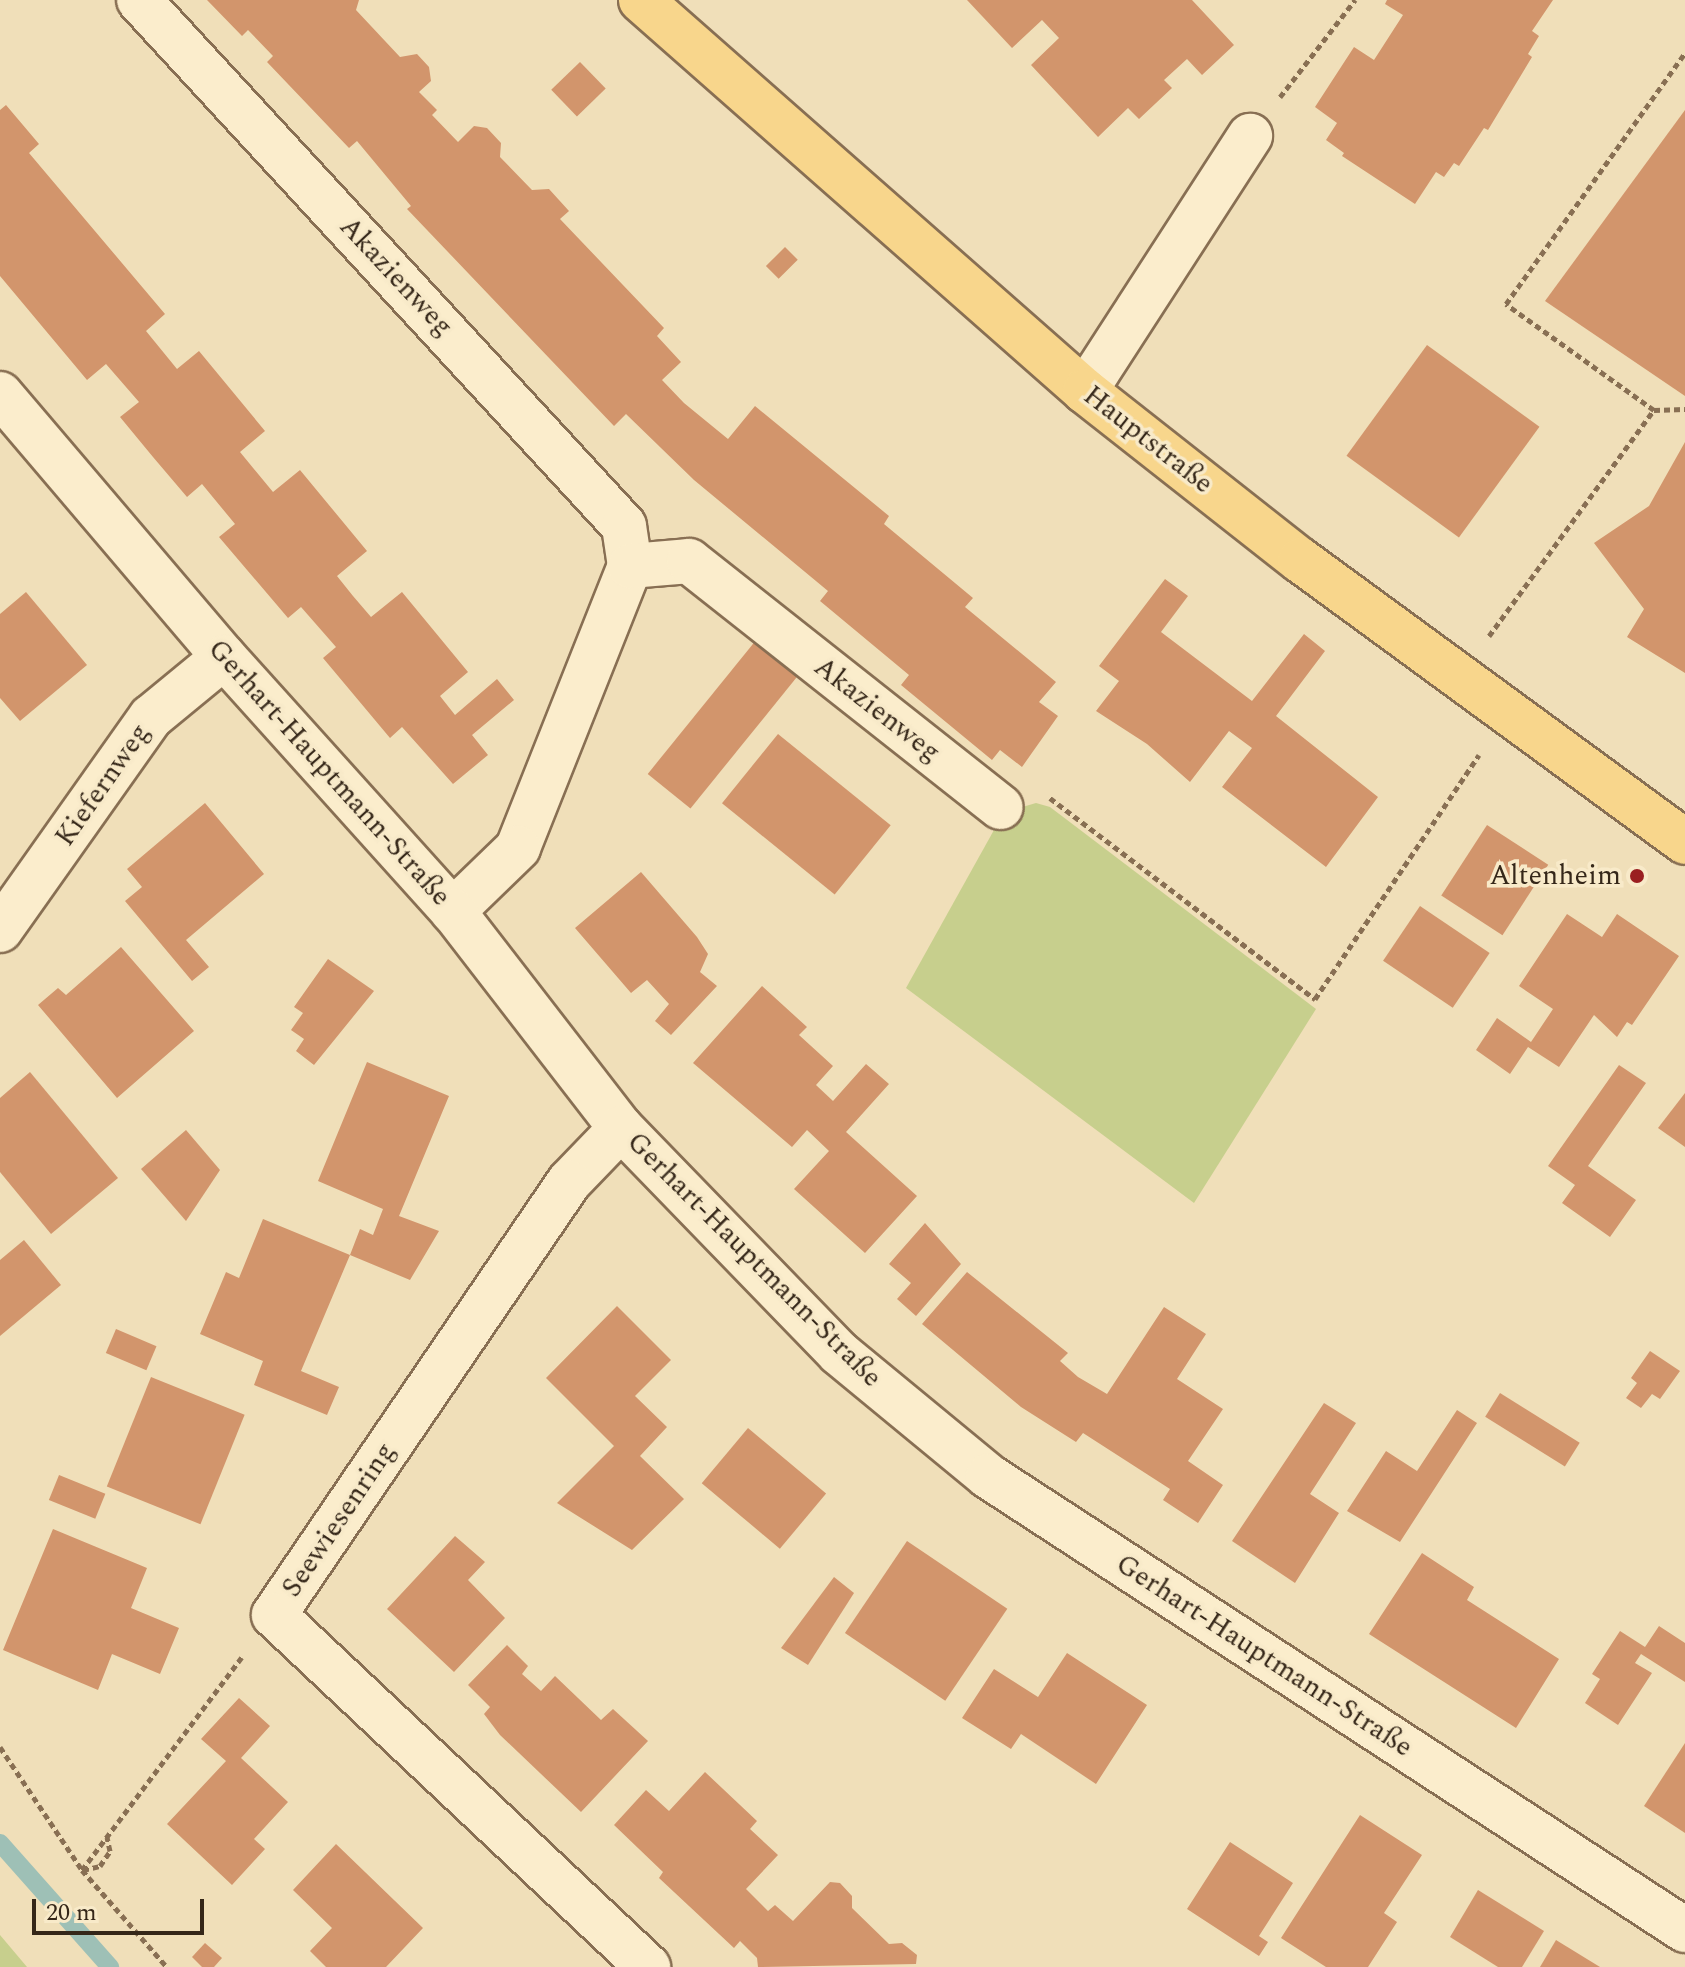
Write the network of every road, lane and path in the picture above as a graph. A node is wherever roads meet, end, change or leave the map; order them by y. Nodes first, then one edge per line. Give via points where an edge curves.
1 (139, 0) edge
2 (641, 0) edge
3 (1355, 0) edge
4 (1685, 53) edge
5 (1250, 136) joint
6 (1085, 391) junction
7 (0, 394) edge
8 (1685, 409) edge
9 (1654, 410) junction
10 (630, 566) junction
11 (224, 657) junction
12 (1458, 678) junction
13 (1506, 715) junction
14 (1000, 807) joint
15 (1685, 842) edge
16 (453, 911) junction
17 (0, 930) edge
18 (621, 1128) junction
19 (274, 1615) junction
20 (0, 1747) edge
21 (107, 1836) junction
22 (82, 1870) junction
23 (1685, 1930) edge
24 (167, 1967) edge
25 (648, 1967) edge

1 - 10 street, Akazienweg via 597,492 624,526
2 - 6 main road, Hauptstraße
3 - 5 path
4 - 9 path via 1506,304
5 - 6 street
6 - 12 main road, Hauptstraße
7 - 11 street, Gerhart-Hauptmann-Straße
8 - 9 path
9 - 12 path
10 - 14 street, Akazienweg via 689,561
10 - 16 street via 518,848
11 - 16 street, Gerhart-Hauptmann-Straße
11 - 17 street, Kiefernweg via 151,717
12 - 13 main road, Hauptstraße
13 - 14 path via 1315,999 1030,783 1004,811
13 - 15 main road, Hauptstraße
16 - 18 street, Gerhart-Hauptmann-Straße
18 - 19 street, Seewiesenring via 569,1182
18 - 23 street, Gerhart-Hauptmann-Straße via 839,1353 988,1476
19 - 21 path
19 - 25 street, Seewiesenring
20 - 22 path
21 - 22 path
21 - 22 path via 110,1851 100,1866
22 - 24 path

